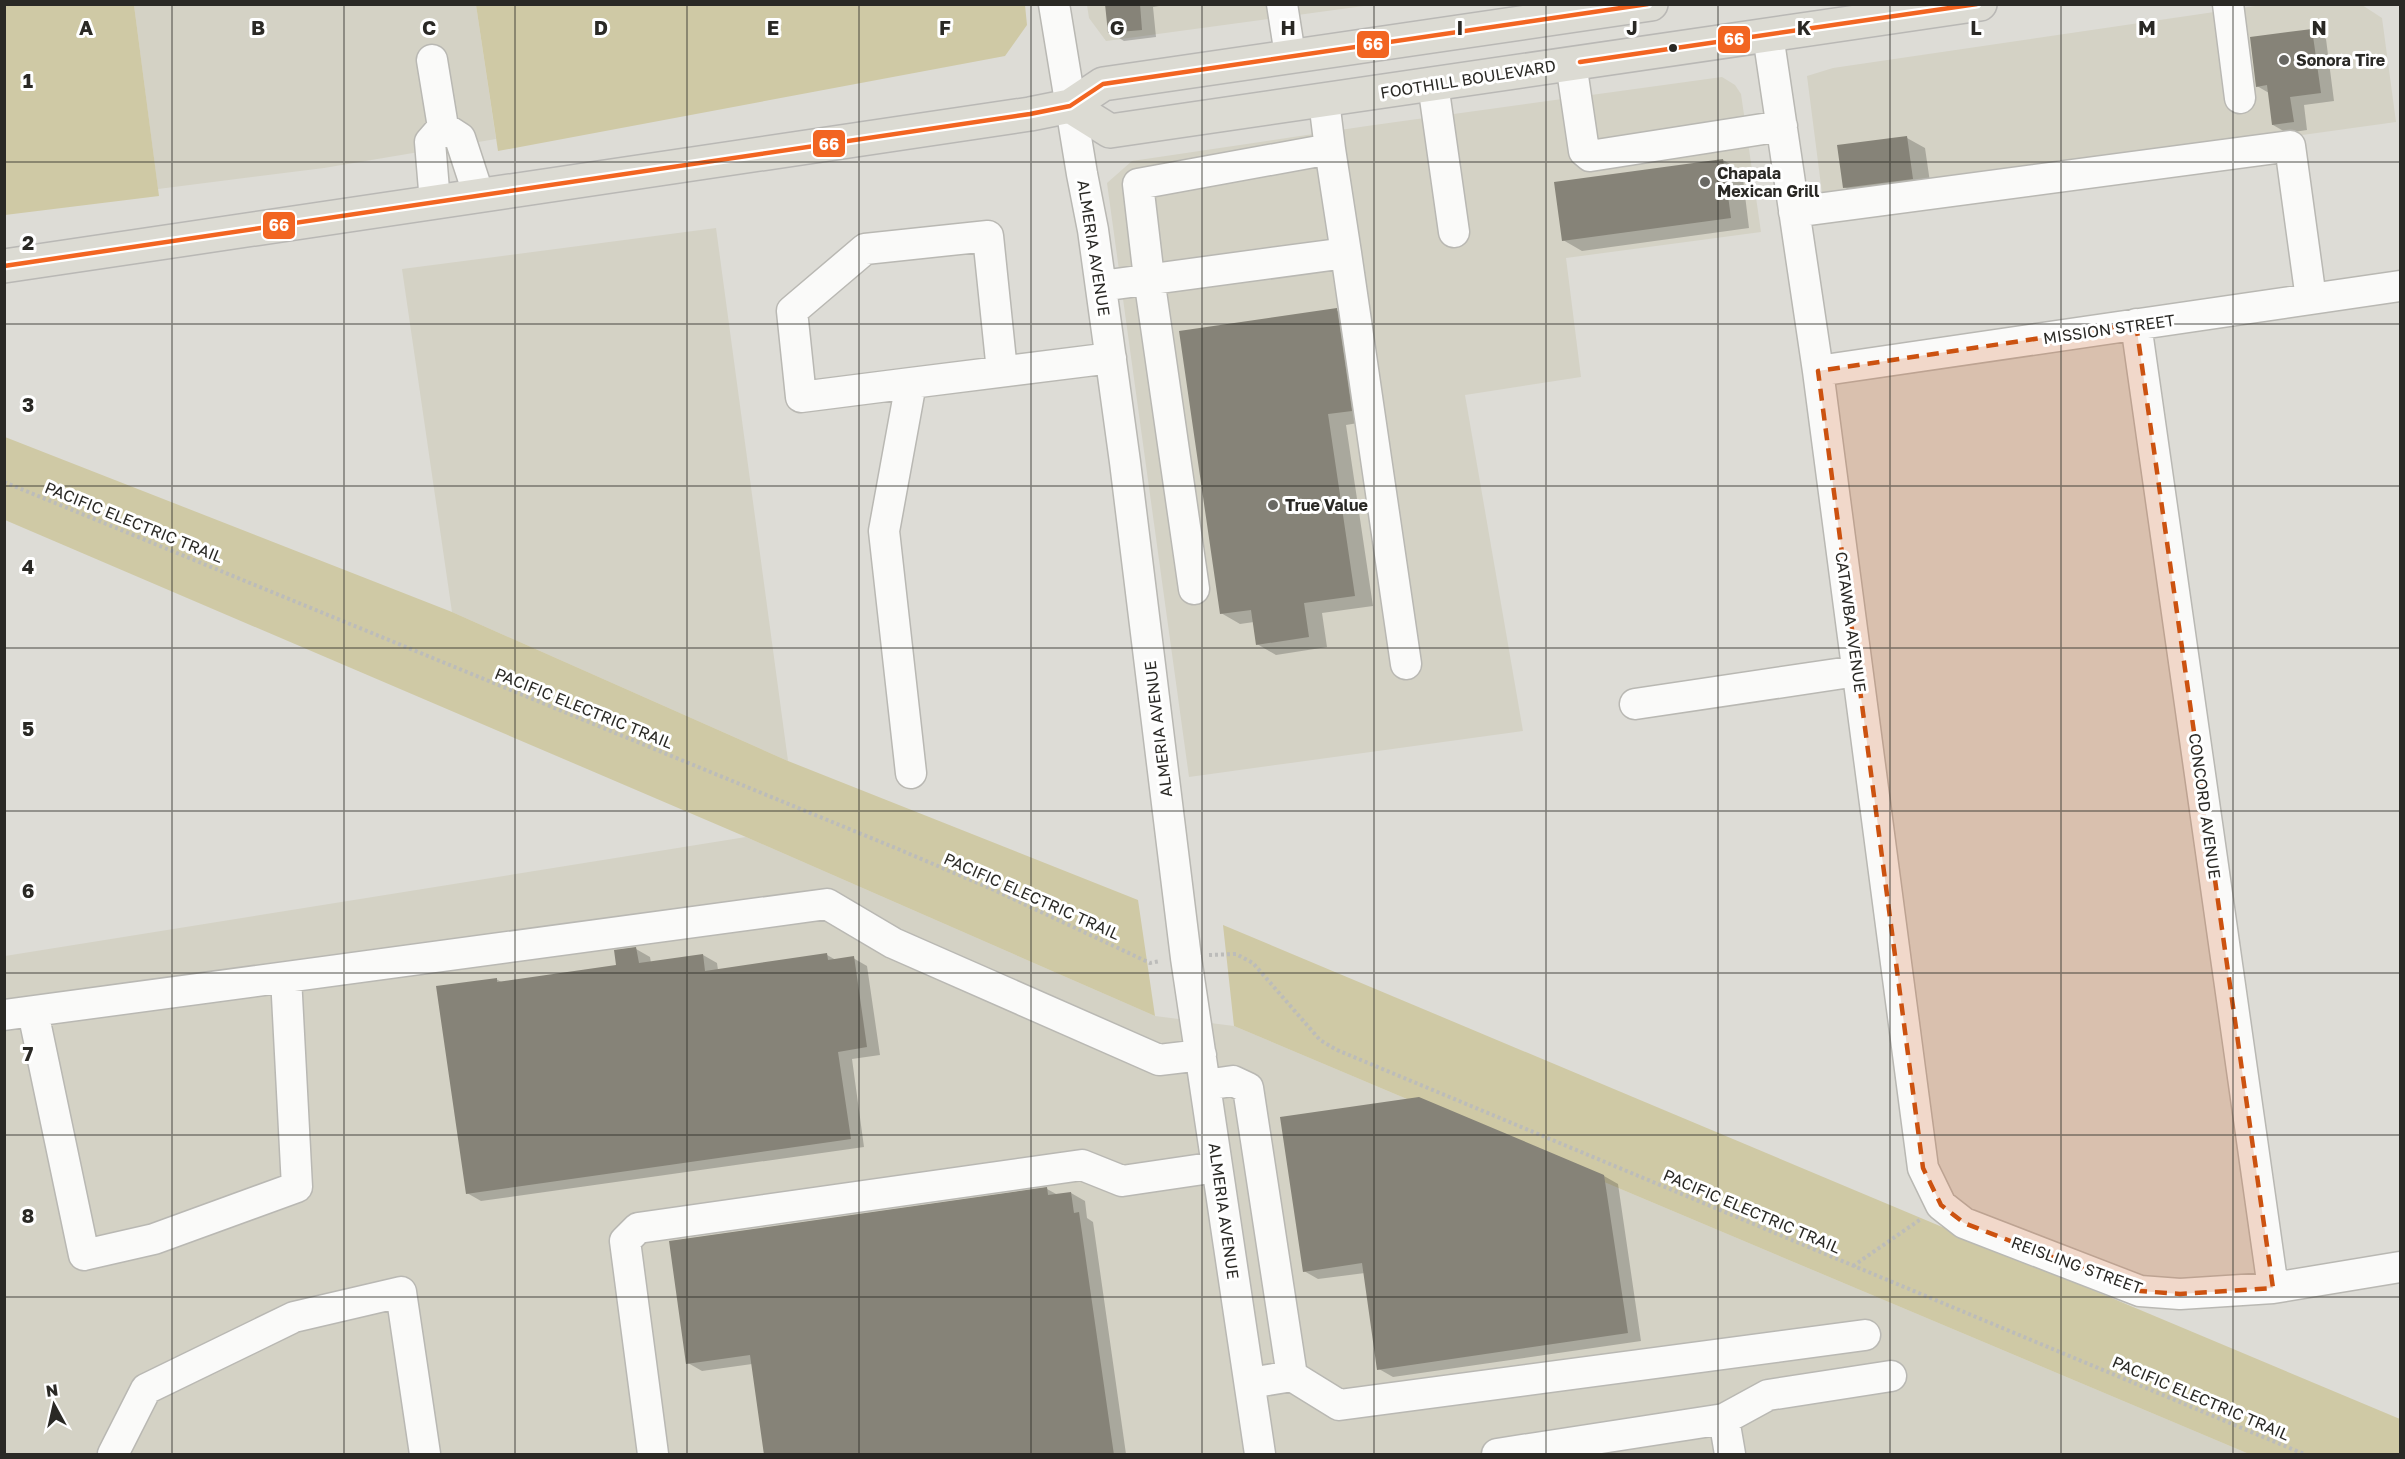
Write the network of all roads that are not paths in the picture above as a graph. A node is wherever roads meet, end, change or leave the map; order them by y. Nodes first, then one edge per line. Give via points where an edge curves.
1 (1054, 4) edge
2 (1282, 4) edge
3 (1651, 4) edge
4 (1980, 4) edge
5 (2228, 4) edge
6 (1768, 35) junction
7 (1290, 55) junction
8 (432, 60) dead end
9 (1571, 63) junction
10 (1433, 84) junction
11 (2240, 98) dead end
12 (1324, 101) junction
13 (1070, 106) junction
14 (1782, 126) junction
15 (443, 128) junction
16 (1330, 149) junction
17 (479, 196) junction
18 (435, 202) junction
19 (1794, 212) junction
20 (1454, 232) dead end
21 (1346, 253) junction
22 (4, 266) edge
23 (1149, 278) junction
24 (1101, 285) junction
25 (2400, 286) edge
26 (2311, 299) junction
27 (2136, 324) junction
28 (1111, 358) junction
29 (1002, 371) junction
30 (1818, 371) junction
31 (911, 383) junction
32 (1174, 456) junction
33 (1125, 462) junction
34 (1194, 589) dead end
35 (1406, 664) dead end
36 (1857, 671) junction
37 (1635, 704) dead end
38 (911, 773) dead end
39 (286, 977) junction
40 (19, 1014) edge
41 (1201, 1055) junction
42 (1205, 1085) junction
43 (1217, 1167) junction
44 (1941, 1205) joint
45 (2400, 1267) edge
46 (2273, 1288) junction
47 (1865, 1335) dead end
48 (1292, 1376) junction
49 (1891, 1376) dead end
50 (1250, 1383) junction
51 (1724, 1419) junction
52 (113, 1455) edge
53 (425, 1455) edge
54 (653, 1455) edge
55 (1260, 1455) edge
56 (1497, 1455) edge
57 (1730, 1455) edge

1 - 13 street, ALMERIA AVENUE
2 - 7 street
3 - 7 main road
4 - 6 main road, FOOTHILL BOULEVARD
5 - 11 street
6 - 9 main road, FOOTHILL BOULEVARD
6 - 14 street, CATAWBA AVENUE
7 - 13 main road via 1103,84
8 - 15 street
9 - 10 main road, FOOTHILL BOULEVARD
9 - 14 street via 1584,151 1590,156
10 - 12 main road, FOOTHILL BOULEVARD
10 - 20 street
12 - 13 main road, FOOTHILL BOULEVARD via 1110,131
12 - 16 street
13 - 17 main road
13 - 24 street, ALMERIA AVENUE
14 - 19 street, CATAWBA AVENUE
15 - 17 street via 460,138
15 - 18 street via 430,142
16 - 21 street
16 - 23 street via 1138,184
17 - 18 main road
18 - 22 main road
19 - 26 street via 2290,146
19 - 30 street, CATAWBA AVENUE
21 - 23 street
21 - 35 street
23 - 24 street
23 - 32 street
24 - 28 street, ALMERIA AVENUE
25 - 26 street, MISSION STREET
26 - 27 street, MISSION STREET
27 - 30 street, MISSION STREET
27 - 46 street, CONCORD AVENUE
28 - 29 street
28 - 33 street, ALMERIA AVENUE
29 - 31 street
29 - 31 street via 988,236 865,249 792,311 801,397
30 - 36 street, CATAWBA AVENUE
31 - 38 street via 884,531
32 - 33 street
32 - 34 street
33 - 41 street, ALMERIA AVENUE via 1185,958
36 - 37 street
36 - 44 street, CATAWBA AVENUE via 1923,1168
39 - 40 street
39 - 40 street via 297,1187 154,1239 84,1255
39 - 41 street via 827,904 893,943 1159,1060
41 - 42 street, ALMERIA AVENUE
42 - 43 street, ALMERIA AVENUE
42 - 48 street via 1233,1080 1248,1088
43 - 50 street, ALMERIA AVENUE
43 - 54 street via 1122,1181 1082,1165 638,1228 625,1241
44 - 46 street, REISLING STREET via 1964,1223 2140,1291 2180,1294
45 - 46 street, REISLING STREET
47 - 48 street via 1339,1406
48 - 50 street
49 - 51 street via 1768,1395
50 - 55 street, ALMERIA AVENUE
51 - 56 street
51 - 57 street
52 - 53 street via 146,1389 294,1317 401,1292

